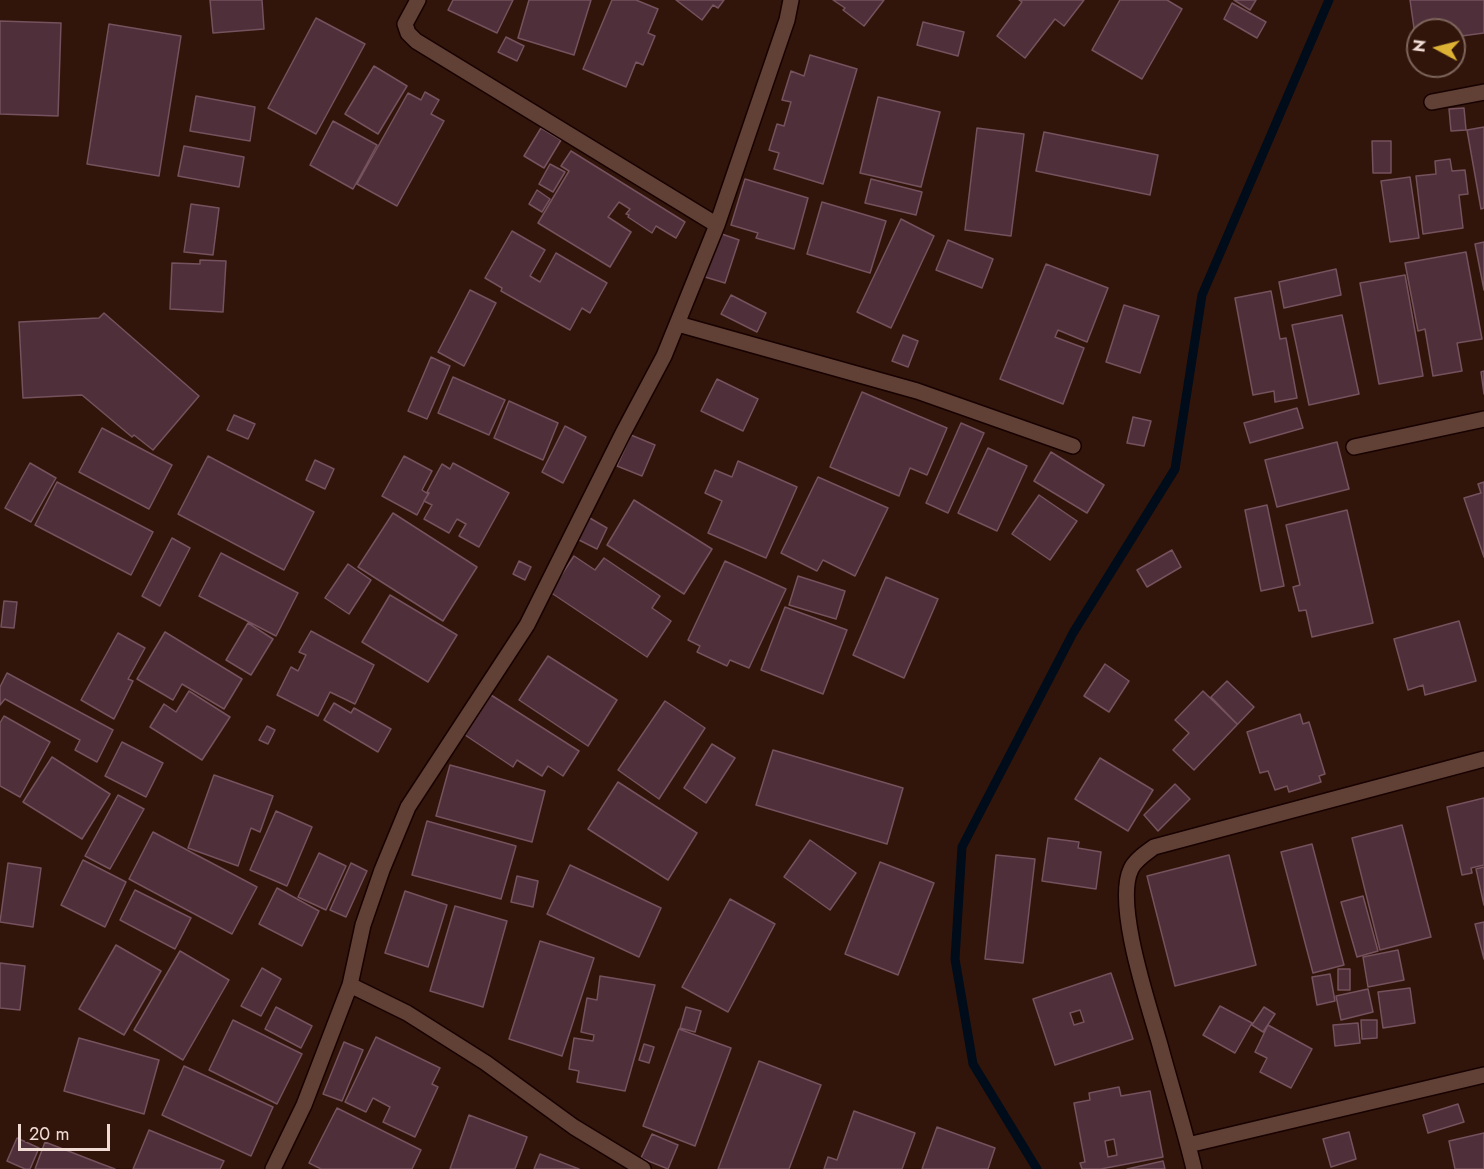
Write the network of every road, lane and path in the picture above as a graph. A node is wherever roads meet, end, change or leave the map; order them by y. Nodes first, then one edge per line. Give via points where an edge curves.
1 (418, 0) edge
2 (791, 0) edge
3 (1484, 92) edge
4 (1432, 102) dead end
5 (717, 225) junction
6 (678, 324) junction
7 (1484, 419) edge
8 (1073, 446) dead end
9 (1354, 447) dead end
10 (1484, 759) edge
11 (350, 985) junction
12 (1484, 1075) edge
13 (1188, 1145) junction
14 (273, 1169) edge
15 (643, 1169) edge
16 (1194, 1169) edge

1 - 5 street via 405,24 416,41
2 - 5 street
3 - 4 street
5 - 6 street
6 - 8 street via 917,391
6 - 11 street via 527,625 408,807 363,925
7 - 9 street
10 - 13 street via 1154,847 1131,870 1127,915 1139,973
11 - 14 street via 304,1105
11 - 15 street via 407,1012 574,1127
12 - 13 street
13 - 16 street

